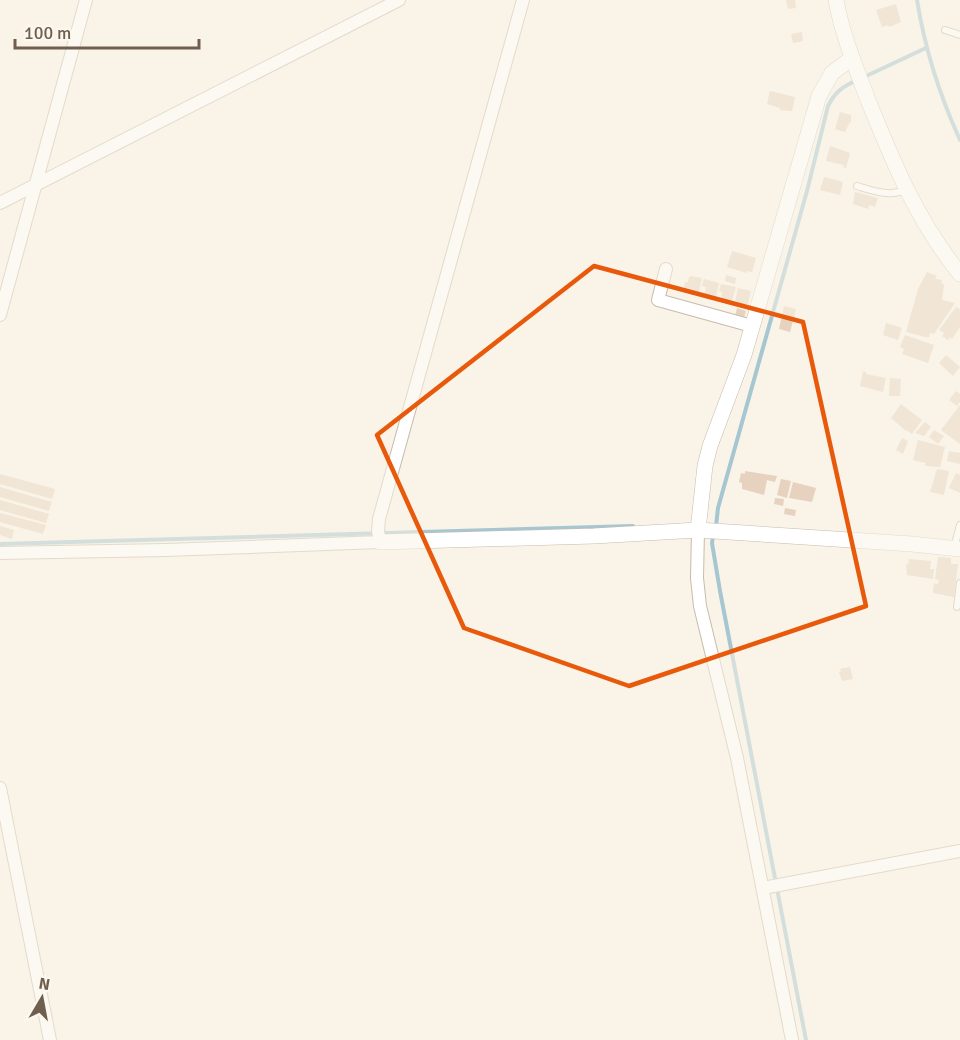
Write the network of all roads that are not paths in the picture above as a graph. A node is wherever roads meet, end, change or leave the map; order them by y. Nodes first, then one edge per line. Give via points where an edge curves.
1 (86, 0) edge
2 (399, 0) edge
3 (523, 0) edge
4 (836, 0) edge
5 (945, 30) dead end
6 (960, 35) edge
7 (852, 58) junction
8 (37, 185) junction
9 (857, 186) dead end
10 (906, 190) junction
11 (0, 203) edge
12 (666, 269) dead end
13 (960, 274) edge
14 (0, 315) edge
15 (752, 326) junction
16 (960, 525) edge
17 (698, 530) junction
18 (380, 542) junction
19 (957, 549) edge
20 (0, 553) edge
21 (960, 583) edge
22 (957, 607) dead end
23 (0, 792) edge
24 (960, 851) edge
25 (763, 888) junction
26 (50, 1040) edge
27 (792, 1040) edge

1 - 8 street
2 - 8 street
3 - 18 street via 379,519
4 - 7 street
5 - 6 lane
7 - 10 street
7 - 15 street via 832,74 819,96
8 - 11 street
8 - 14 street
9 - 10 lane via 882,193
10 - 13 street via 942,252
12 - 15 street via 658,300
15 - 17 street via 710,446
16 - 19 lane
17 - 18 street
17 - 19 street
17 - 25 street via 700,606
18 - 20 street
21 - 22 lane
23 - 26 street
24 - 25 street
25 - 27 street

